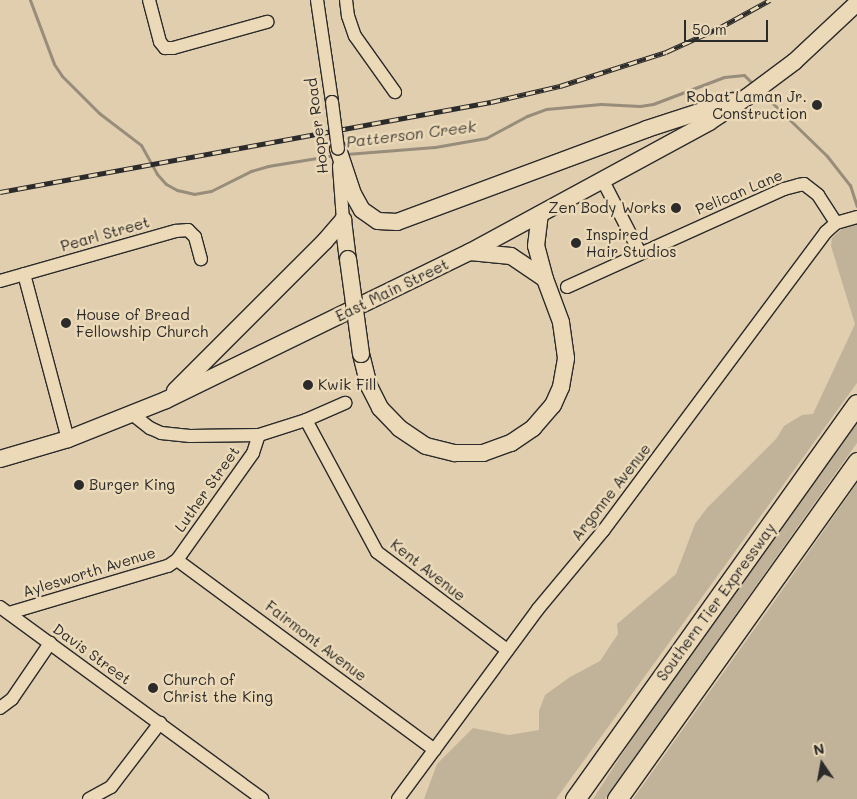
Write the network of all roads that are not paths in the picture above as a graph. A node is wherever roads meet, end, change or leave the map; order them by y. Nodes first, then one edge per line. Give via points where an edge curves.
1 (149, 0) edge
2 (317, 0) edge
3 (346, 0) edge
4 (857, 3) edge
5 (267, 22) dead end
6 (395, 92) dead end
7 (747, 98) junction
8 (338, 148) joint
9 (602, 179) junction
10 (346, 189) junction
11 (540, 214) junction
12 (857, 217) edge
13 (343, 220) junction
14 (836, 223) junction
15 (470, 252) junction
16 (640, 253) junction
17 (201, 259) dead end
18 (24, 274) junction
19 (545, 279) junction
20 (0, 281) edge
21 (567, 287) dead end
22 (166, 400) junction
23 (345, 403) dead end
24 (857, 404) edge
25 (132, 414) junction
26 (306, 420) junction
27 (259, 435) junction
28 (68, 440) junction
29 (0, 459) edge
30 (857, 462) edge
31 (177, 560) junction
32 (4, 610) edge
33 (50, 643) junction
34 (507, 650) junction
35 (0, 708) edge
36 (160, 723) junction
37 (435, 750) junction
38 (89, 799) edge
39 (262, 799) edge
40 (398, 799) edge
41 (575, 799) edge
42 (617, 799) edge

1 - 5 street via 160,42 165,48
2 - 8 street, Hooper Road, bridge
3 - 6 street via 355,36
4 - 7 main road, East Main Street via 794,62
7 - 9 main road, East Main Street
7 - 10 main road via 706,108 397,222 378,221 362,210
8 - 10 main road
9 - 11 main road, East Main Street
9 - 16 street
10 - 13 street, Hooper Road
11 - 15 main road, East Main Street
11 - 19 main road via 536,246
12 - 14 street
13 - 19 main road, bridge via 361,354 369,386 388,419 426,446 455,453 483,453 522,436 553,405 566,358 564,336
13 - 22 main road
14 - 16 street, Pelican Lane via 818,195 804,184 784,189
14 - 34 street, Argonne Avenue via 826,232 603,531
15 - 19 main road via 511,256
15 - 22 main road, East Main Street
16 - 21 street, Pelican Lane
17 - 18 street, Pearl Street via 195,236 188,230 176,231
18 - 20 street, Pearl Street
18 - 28 street
22 - 25 main road, East Main Street
23 - 26 street
24 - 41 highway, Southern Tier Expressway
25 - 27 street via 161,433
25 - 28 main road, East Main Street
26 - 27 street
26 - 34 street, Kent Avenue via 377,552
27 - 31 street, Luther Street via 253,453
28 - 29 main road, East Main Street
30 - 42 highway
31 - 32 street, Aylesworth Avenue via 168,566
31 - 37 street, Fairmont Avenue
32 - 33 street, Davis Street
33 - 35 street via 12,699
33 - 36 street, Davis Street
34 - 37 street, Argonne Avenue
36 - 38 street via 110,787
36 - 39 street, Davis Street
37 - 40 street, Argonne Avenue

